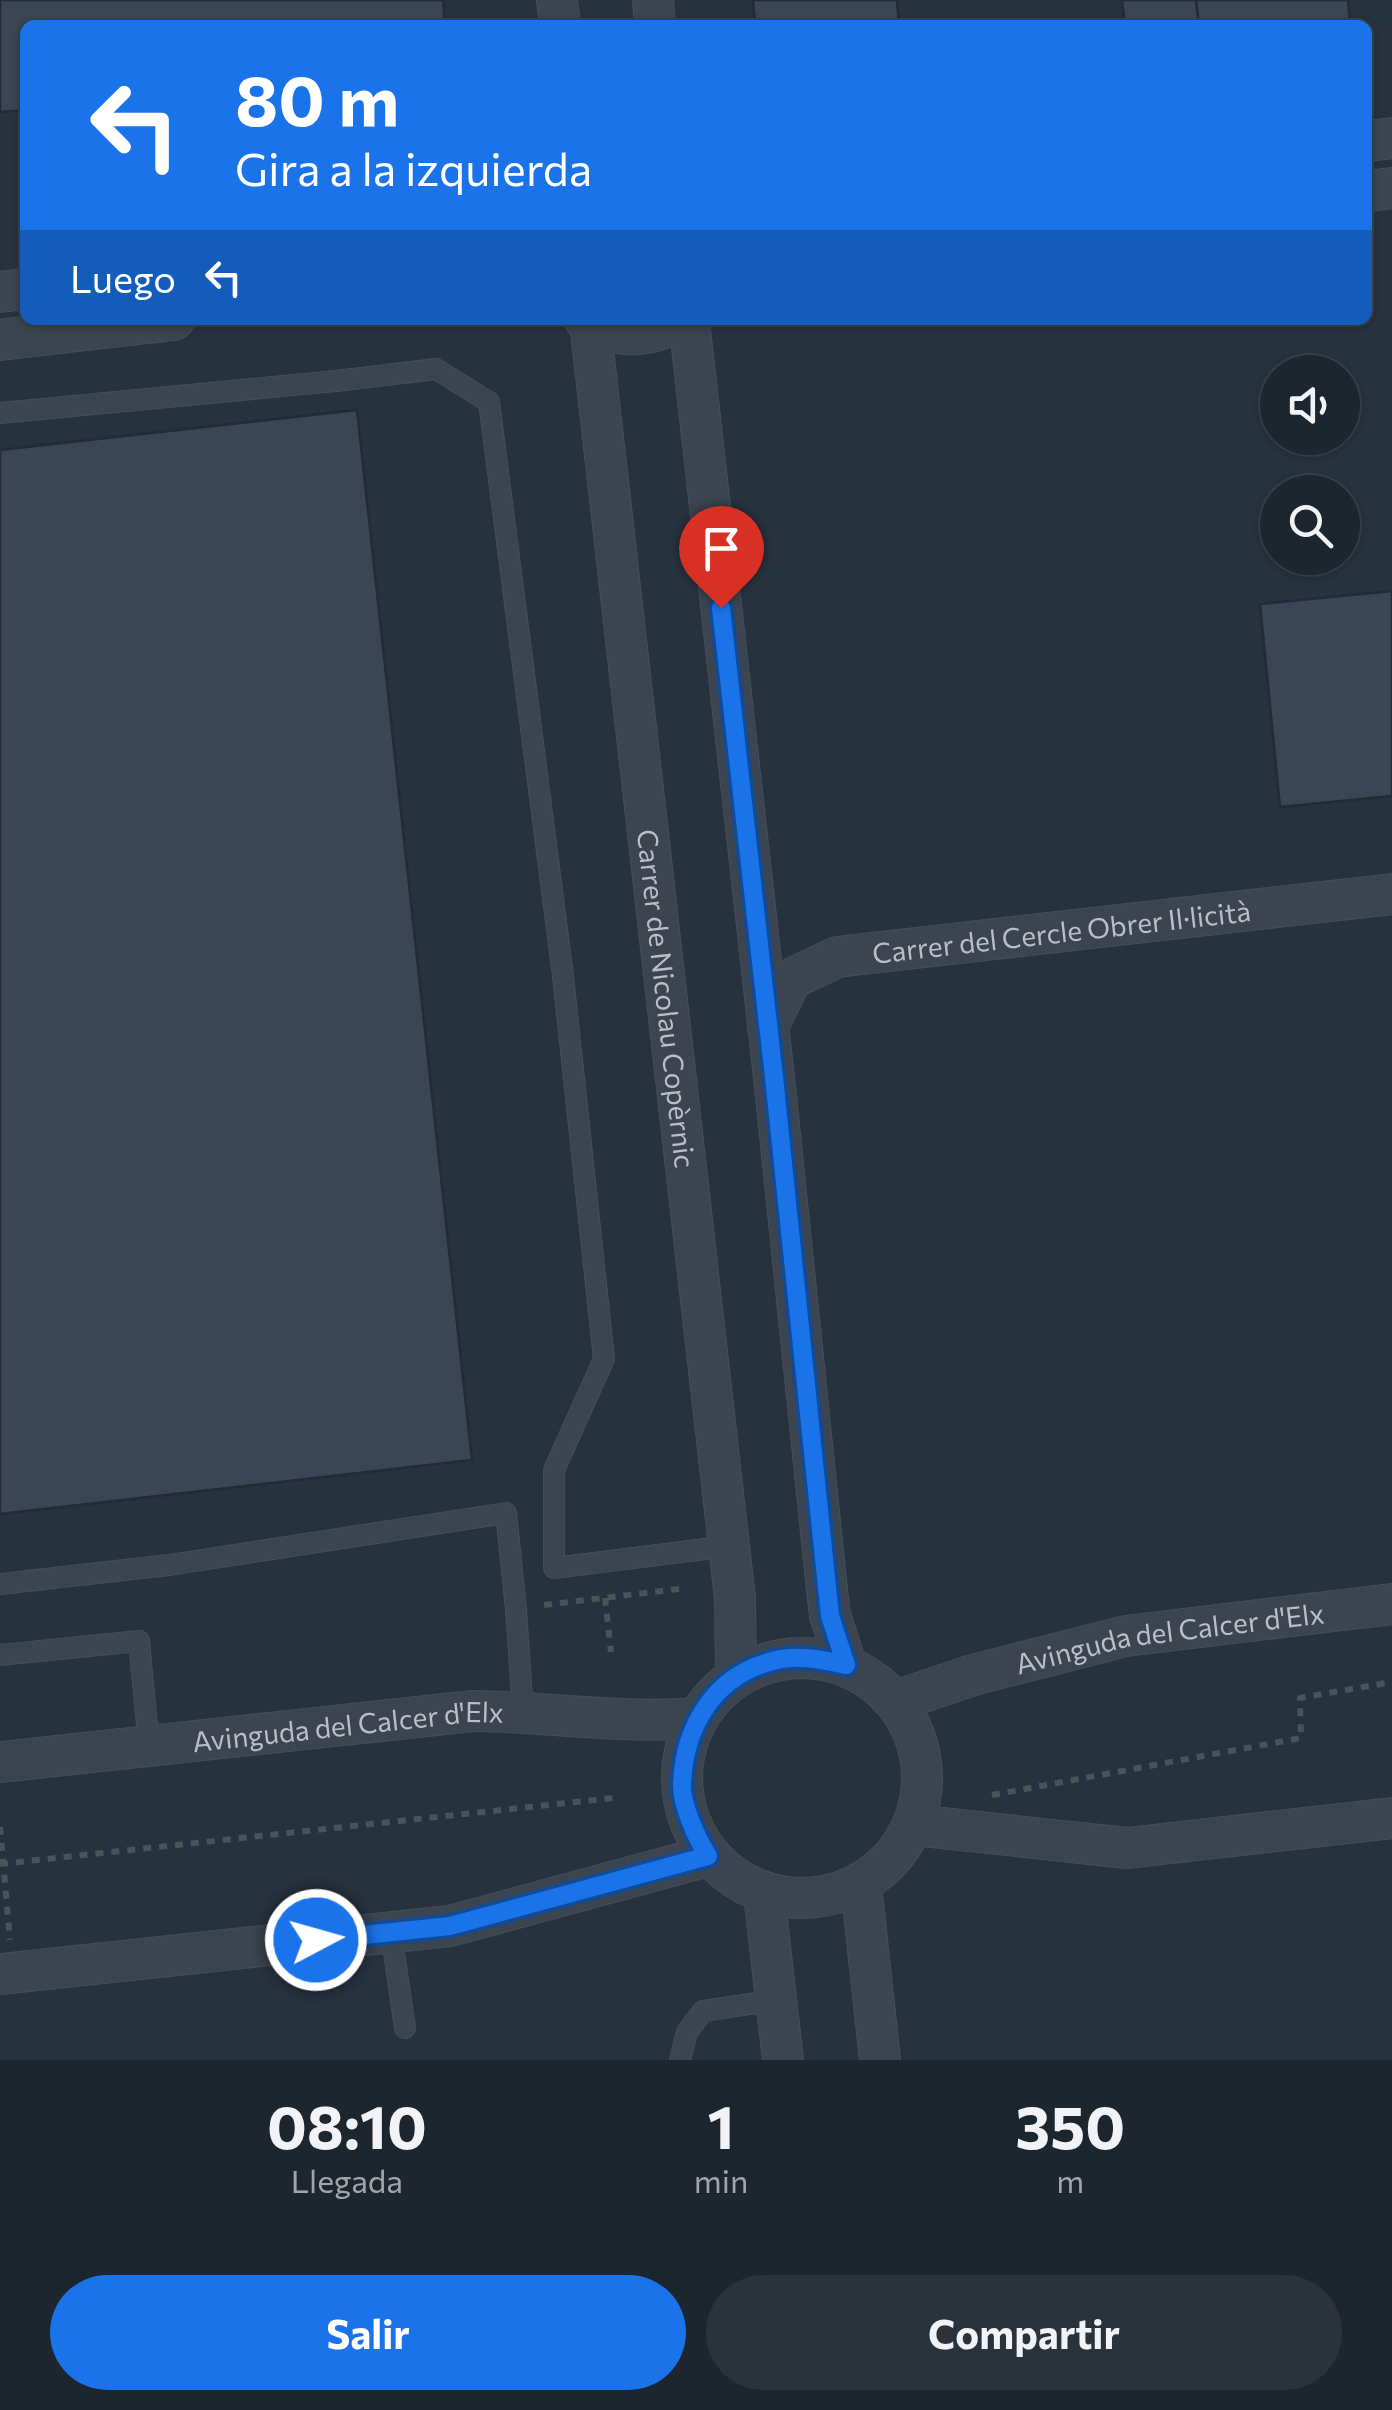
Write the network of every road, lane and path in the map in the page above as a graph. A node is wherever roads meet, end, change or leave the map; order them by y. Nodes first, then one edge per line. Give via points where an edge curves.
1 (130, 325) edge
2 (588, 325) edge
3 (593, 325) edge
4 (672, 325) edge
5 (690, 325) edge
6 (0, 340) edge
7 (0, 413) edge
8 (1392, 894) edge
9 (768, 1028) junction
10 (729, 1546) junction
11 (0, 1584) edge
12 (687, 1588) dead end
13 (605, 1598) junction
14 (1392, 1604) edge
15 (544, 1605) dead end
16 (611, 1652) dead end
17 (0, 1655) edge
18 (846, 1665) junction
19 (736, 1677) junction
20 (1392, 1682) edge
21 (896, 1701) junction
22 (523, 1712) junction
23 (697, 1718) junction
24 (149, 1746) junction
25 (0, 1762) edge
26 (991, 1796) dead end
27 (613, 1798) dead end
28 (1392, 1818) edge
29 (914, 1825) junction
30 (0, 1827) edge
31 (708, 1856) junction
32 (2, 1863) edge
33 (860, 1885) junction
34 (764, 1894) junction
35 (391, 1932) junction
36 (5, 1962) edge
37 (776, 2000) junction
38 (406, 2028) dead end
39 (680, 2060) edge
40 (783, 2060) edge
41 (880, 2060) edge

1 - 6 street
2 - 10 street, Carrer de Nicolau Copèrnic
3 - 4 street via 634,336
5 - 9 street
7 - 10 lane via 436,368 489,402 564,976 604,1359 554,1470 554,1568
8 - 9 street, Carrer del Cercle Obrer Il·licità via 837,957 791,979
9 - 18 street via 830,1616
10 - 19 street, Carrer de Nicolau Copèrnic
11 - 22 lane via 506,1513
12 - 13 path
13 - 15 path
13 - 16 path
14 - 21 street, Avinguda del Calcer d'Elx via 1126,1636
17 - 24 lane via 139,1640
18 - 19 street via 810,1657 770,1662
18 - 21 street
19 - 23 street
20 - 26 path via 1300,1698 1302,1738
21 - 29 street via 913,1729 923,1769
22 - 23 street, Avinguda del Calcer d'Elx
22 - 24 street, Avinguda del Calcer d'Elx via 473,1711
23 - 31 street via 681,1788
24 - 25 street, Avinguda del Calcer d'Elx
27 - 32 path
28 - 29 street via 1127,1848
29 - 33 street via 878,1874
30 - 32 path
31 - 34 street
31 - 35 street via 450,1926
32 - 36 path
33 - 34 street via 813,1900
33 - 41 street
34 - 37 street
35 - 36 street
35 - 38 lane
37 - 39 lane via 703,2011
37 - 40 street

